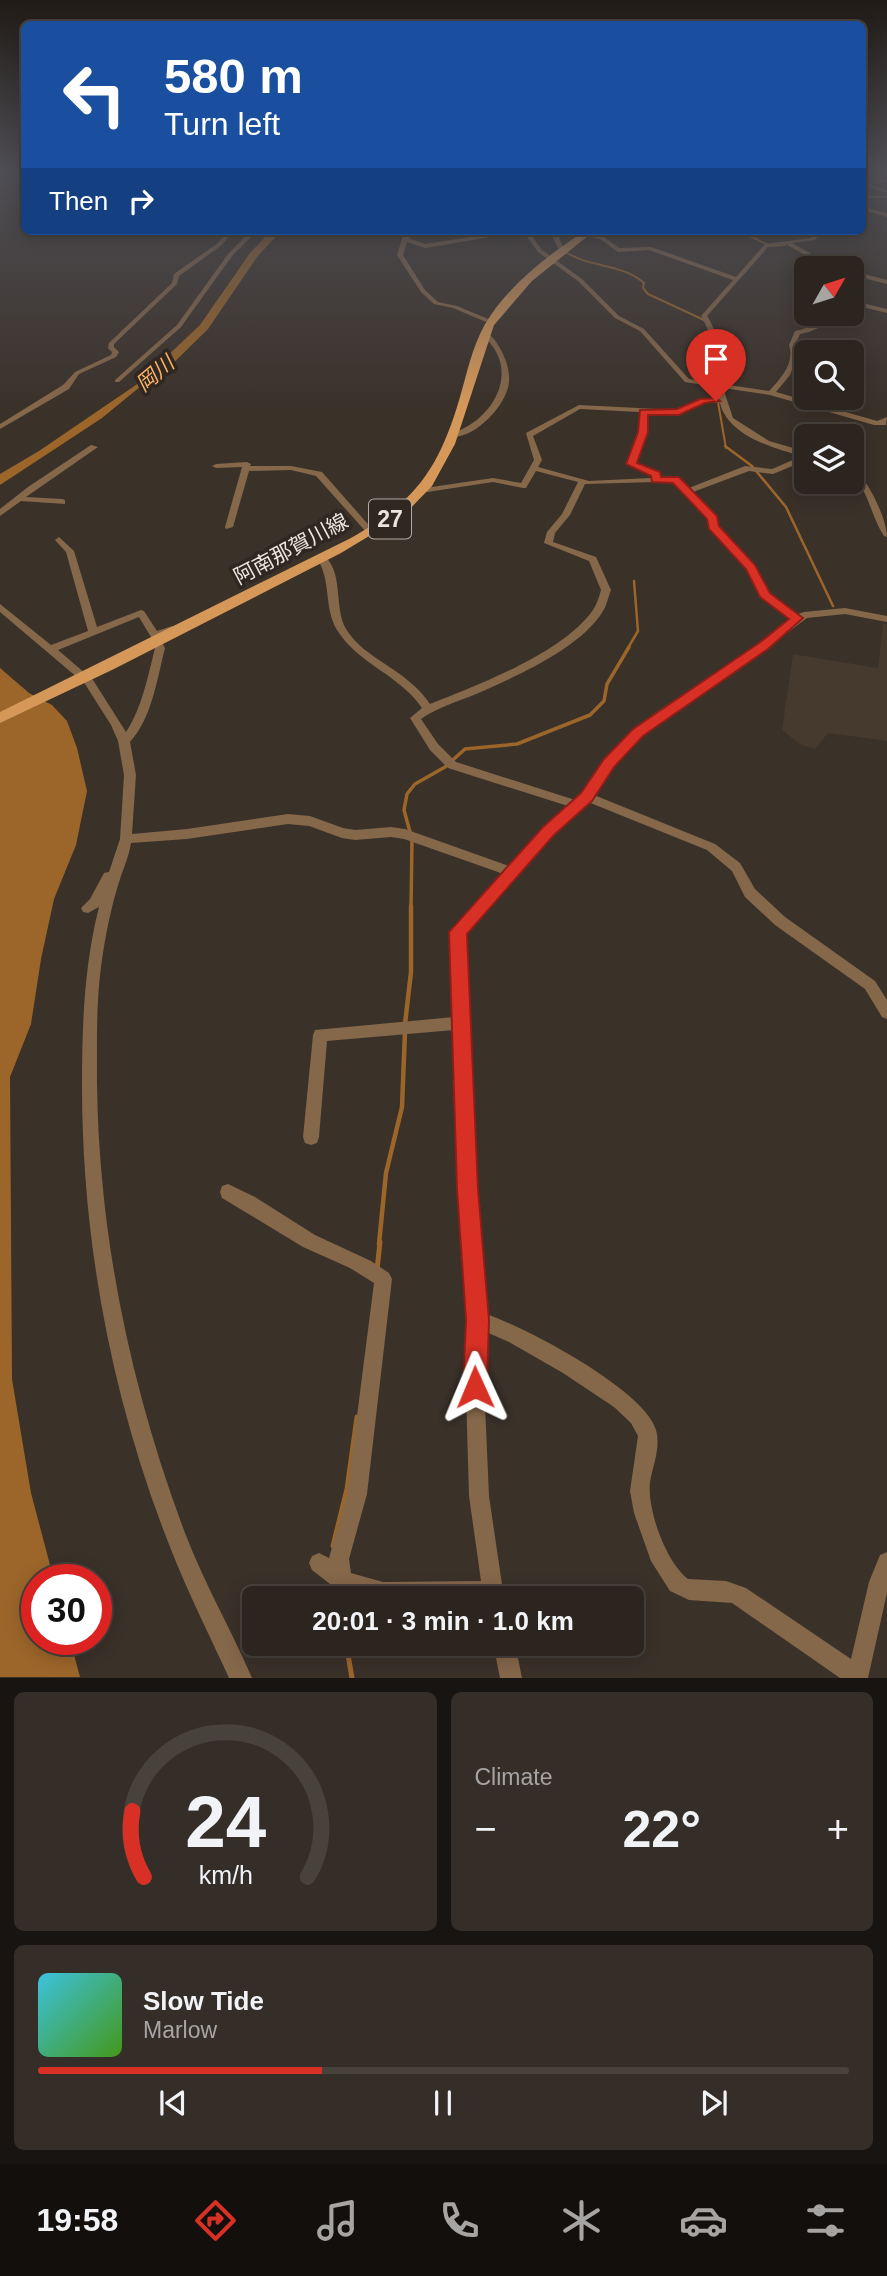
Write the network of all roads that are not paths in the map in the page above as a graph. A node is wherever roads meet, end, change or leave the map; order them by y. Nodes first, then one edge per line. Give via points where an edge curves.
1 (210, 251) edge
2 (234, 251) edge
3 (401, 251) edge
4 (552, 251) edge
5 (558, 251) edge
6 (563, 251) edge
7 (658, 251) edge
8 (762, 251) edge
9 (558, 255) junction
10 (864, 276) edge
11 (737, 279) junction
12 (887, 282) edge
13 (887, 311) edge
14 (491, 321) junction
15 (484, 334) junction
16 (117, 381) dead end
17 (716, 385) junction
18 (771, 393) junction
19 (719, 401) junction
20 (643, 412) junction
21 (887, 419) edge
22 (0, 427) edge
23 (456, 435) junction
24 (94, 447) dead end
25 (794, 452) edge
26 (794, 462) edge
27 (216, 466) dead end
28 (534, 468) junction
29 (246, 469) junction
30 (655, 480) junction
31 (864, 480) edge
32 (582, 482) junction
33 (421, 491) junction
34 (687, 491) junction
35 (22, 499) junction
36 (62, 502) dead end
37 (0, 513) edge
38 (229, 527) dead end
39 (370, 531) junction
40 (887, 534) edge
41 (59, 540) dead end
42 (321, 557) junction
43 (0, 607) edge
44 (797, 618) junction
45 (887, 618) edge
46 (192, 625) junction
47 (93, 631) junction
48 (157, 643) junction
49 (51, 649) junction
50 (86, 678) junction
51 (428, 709) junction
52 (0, 718) edge
53 (124, 741) junction
54 (582, 801) junction
55 (126, 839) junction
56 (509, 873) junction
57 (88, 908) dead end
58 (887, 1012) edge
59 (462, 1023) junction
60 (312, 1137) dead end
61 (229, 1192) dead end
62 (478, 1320) junction
63 (887, 1562) edge
64 (319, 1563) dead end
65 (342, 1581) junction
66 (361, 1586) edge
67 (493, 1586) edge
68 (507, 1656) edge
69 (857, 1677) edge
70 (241, 1678) edge
71 (511, 1678) edge

1 - 22 street via 176,275 175,283 111,344 114,356 77,373 66,387
2 - 16 street via 179,326
3 - 14 street via 423,291 440,305
4 - 9 street
5 - 9 street
6 - 9 main road, 阿南那賀川線 / 27
7 - 11 street
8 - 11 street
9 - 14 main road, 阿南那賀川線 / 27
9 - 17 street via 617,317 642,330 687,381
10 - 12 street
11 - 17 street via 704,316 711,323 723,364
13 - 18 street via 862,305 845,320 797,332 788,375
14 - 15 main road, 阿南那賀川線 / 27
15 - 23 main road, 阿南那賀川線 / 27
15 - 23 street via 502,359 504,390 482,419
17 - 18 street
17 - 19 street
18 - 21 street via 877,423
19 - 20 street via 703,401 679,412
19 - 25 street via 730,420 758,440
20 - 28 street via 583,407 570,411 529,435 538,455
20 - 30 street via 643,432 631,464 656,475
23 - 33 main road, 阿南那賀川線 / 27
24 - 35 street
26 - 34 street via 773,472 748,468
27 - 29 street via 247,464
28 - 32 street
28 - 33 street via 523,486 493,480
29 - 38 street
29 - 39 street via 291,468 319,474
30 - 32 street
30 - 34 street via 676,479
31 - 40 street via 873,514
32 - 51 street via 548,543 593,559 606,590 600,608 545,657 484,688
33 - 39 main road, 阿南那賀川線 / 27
34 - 44 street via 751,568 765,595
35 - 36 street
35 - 37 street
39 - 42 main road, 阿南那賀川線 / 27
41 - 47 street via 70,551
42 - 46 main road, 阿南那賀川線 / 27
42 - 51 street via 329,567 339,627 408,684
43 - 49 street
44 - 45 street via 827,611
44 - 54 street via 638,732
46 - 47 street via 155,635 141,614
46 - 48 main road, 阿南那賀川線 / 27
47 - 49 street
48 - 50 main road, 阿南那賀川線 / 27
48 - 53 street via 160,648 139,715 131,736
49 - 50 street
50 - 52 main road, 阿南那賀川線 / 27
50 - 53 street
51 - 54 street via 415,718 452,765
53 - 55 street via 130,775
54 - 56 street
54 - 58 street via 711,847 736,867 750,893 780,921 870,985
55 - 56 street via 289,819 355,835 405,834
55 - 57 street via 96,903
55 - 70 street via 93,975 91,1131 98,1237 114,1335 143,1440 175,1535
56 - 59 street via 458,932
59 - 60 street via 320,1035
59 - 62 street via 467,1189
61 - 65 street via 310,1242 356,1261 383,1279 357,1493 339,1559
62 - 67 street via 474,1359 480,1496
62 - 69 street via 493,1323 565,1364 640,1418 647,1444 640,1492 652,1535 674,1582 683,1590 733,1593
63 - 69 street
64 - 65 street
65 - 66 street
68 - 71 street

